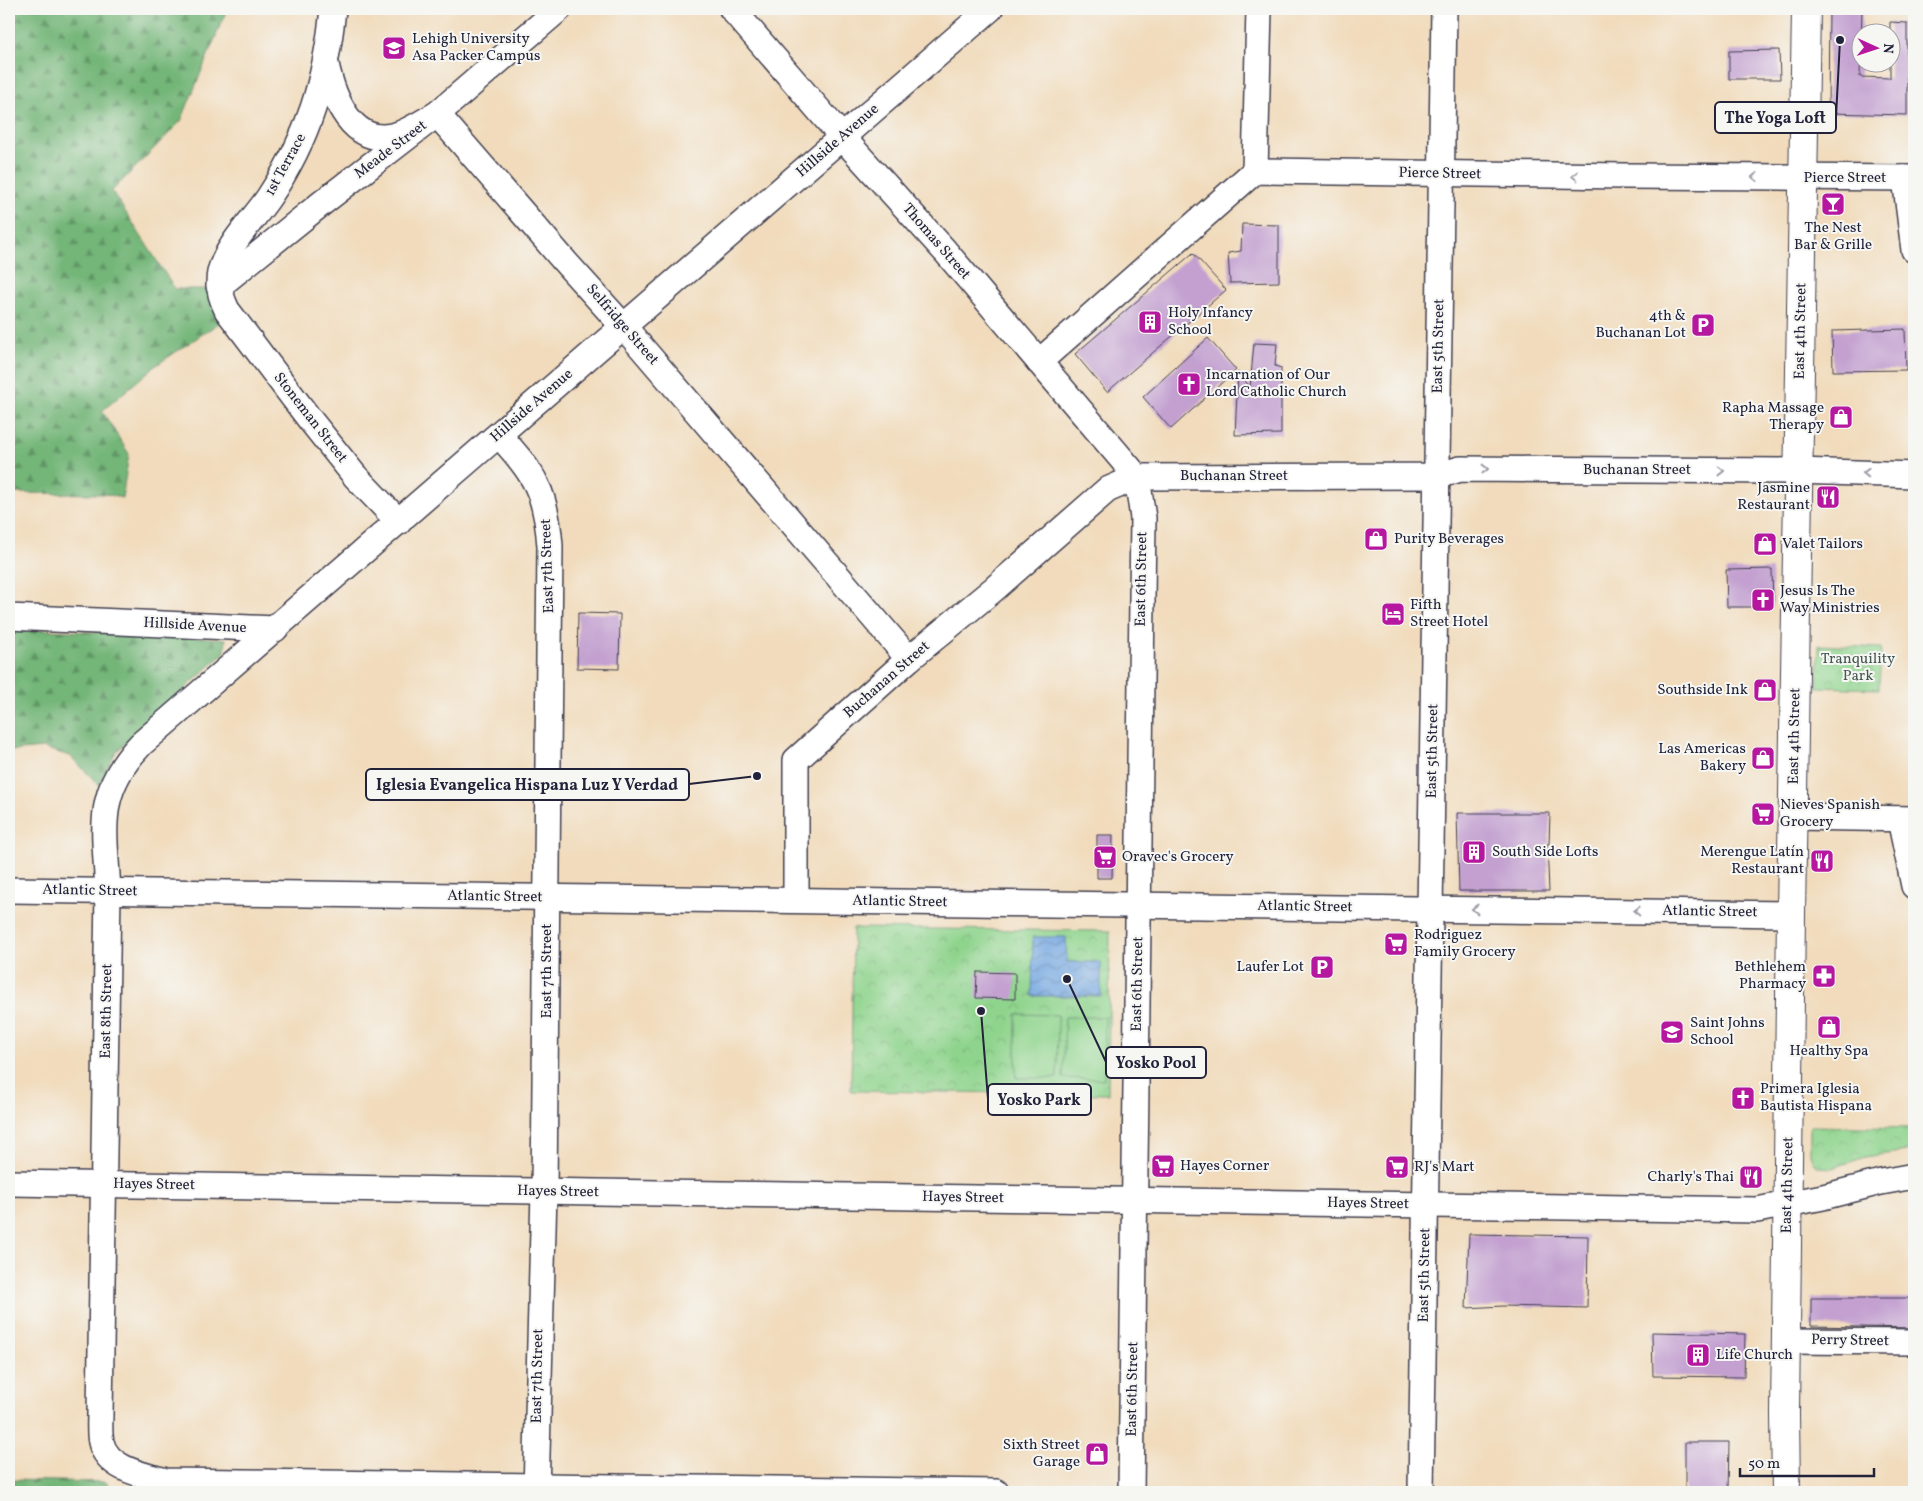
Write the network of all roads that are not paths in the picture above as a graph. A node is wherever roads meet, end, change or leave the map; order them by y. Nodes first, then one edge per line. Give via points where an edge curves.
1 (334, 9) edge
2 (560, 9) edge
3 (732, 9) edge
4 (990, 9) edge
5 (1259, 9) edge
6 (1444, 9) edge
7 (1806, 9) edge
8 (326, 64) junction
9 (437, 114) junction
10 (842, 138) junction
11 (1255, 171) junction
12 (1442, 174) junction
13 (1803, 178) junction
14 (1910, 178) edge
15 (1914, 250) edge
16 (219, 286) junction
17 (624, 327) junction
18 (1039, 362) junction
19 (499, 435) junction
20 (1799, 472) junction
21 (1914, 475) edge
22 (1437, 476) junction
23 (1137, 477) junction
24 (399, 522) junction
25 (9, 618) edge
26 (275, 629) junction
27 (909, 659) junction
28 (1793, 817) junction
29 (1907, 819) edge
30 (1914, 886) edge
31 (9, 890) edge
32 (108, 892) junction
33 (547, 897) junction
34 (796, 900) junction
35 (1139, 905) junction
36 (1430, 908) junction
37 (1791, 914) junction
38 (1914, 1176) edge
39 (9, 1183) edge
40 (104, 1185) junction
41 (544, 1192) junction
42 (1136, 1201) junction
43 (1788, 1204) junction
44 (1426, 1205) junction
45 (1786, 1340) junction
46 (1914, 1342) edge
47 (536, 1489) edge
48 (996, 1492) edge
49 (1131, 1492) edge
50 (1421, 1492) edge
51 (1786, 1492) edge

1 - 8 street, 1st Terrace
2 - 9 street, Meade Street
3 - 10 street, Thomas Street
4 - 10 street, Hillside Avenue
5 - 11 street
6 - 12 street, East 5th Street
7 - 13 main road, East 4th Street
8 - 9 street via 338,105 362,132 378,137 394,136
8 - 16 street, 1st Terrace via 302,140 269,196 226,257
9 - 16 street, Meade Street
9 - 17 street, Selfridge Street
10 - 17 street, Hillside Avenue
10 - 18 street, Thomas Street via 945,251
11 - 12 street, Pierce Street
11 - 18 street
13 -> 12 street, Pierce Street
12 - 22 street, East 5th Street
13 - 14 street, Pierce Street
13 - 20 main road, East 4th Street
14 - 15 street
16 - 24 street, Stoneman Street via 227,310 316,428
17 - 19 street, Hillside Avenue
17 - 27 street, Selfridge Street
18 - 23 street, Thomas Street
19 - 24 street, Hillside Avenue
19 - 33 street, East 7th Street via 536,482 549,528
21 -> 20 street, Buchanan Street
22 -> 20 street, Buchanan Street via 1460,469
20 - 28 main road, East 4th Street
22 - 23 street, Buchanan Street
22 - 36 street, East 5th Street
23 - 27 street, Buchanan Street via 1106,490 994,590
23 - 35 street, East 6th Street via 1143,518
24 - 26 street, Hillside Avenue
25 - 26 street, Hillside Avenue
26 - 32 street, East 8th Street via 141,744 120,769 106,810
27 - 34 street, Buchanan Street via 796,760
28 - 29 street
28 - 37 main road, East 4th Street
29 - 30 street
31 - 32 street, Atlantic Street
32 - 33 street, Atlantic Street
32 - 40 street, East 8th Street
33 - 34 street, Atlantic Street
33 - 41 street, East 7th Street
34 - 35 street, Atlantic Street
35 - 36 street, Atlantic Street
35 - 42 street, East 6th Street
37 -> 36 street, Atlantic Street
36 - 44 street, East 5th Street
37 - 43 main road, East 4th Street
38 - 43 street, Hayes Street
39 - 40 street, Hayes Street
40 - 41 street, Hayes Street
40 - 47 street, East 8th Street via 101,1442 114,1462 134,1473 166,1481
41 - 42 street, Hayes Street
41 - 47 street, East 7th Street
42 - 44 street, Hayes Street
42 - 49 street, East 6th Street
43 - 44 street, Hayes Street via 1757,1210
43 - 45 main road, East 4th Street
44 - 50 street, East 5th Street
45 - 46 street, Perry Street
45 - 51 main road, East 4th Street
47 - 48 street

